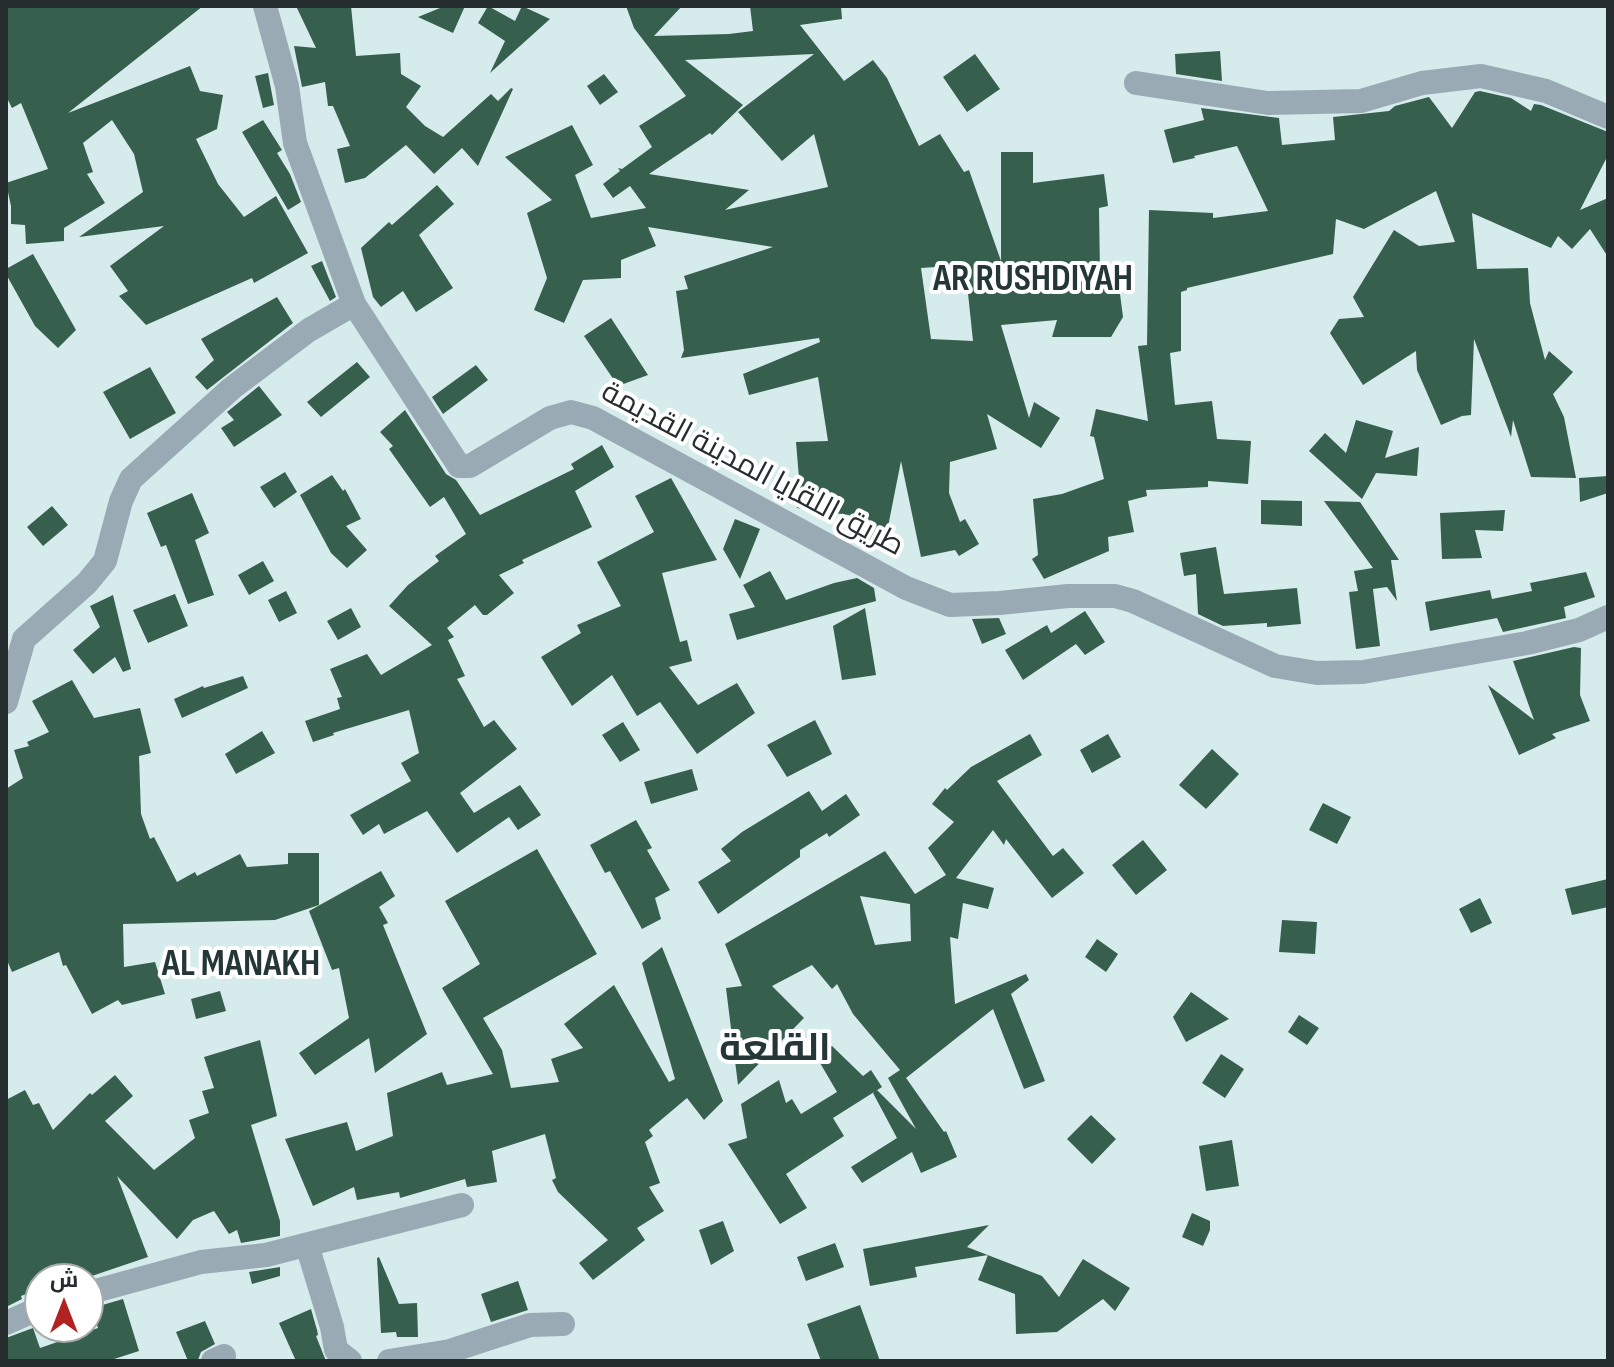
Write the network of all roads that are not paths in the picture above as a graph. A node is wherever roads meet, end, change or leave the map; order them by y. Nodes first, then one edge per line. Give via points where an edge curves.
1 (265, 6) edge
2 (1136, 83) dead end
3 (1608, 117) edge
4 (354, 304) junction
5 (1608, 617) edge
6 (6, 702) edge
7 (462, 1205) dead end
8 (307, 1245) junction
9 (104, 1289) edge
10 (563, 1324) dead end
11 (350, 1361) edge
12 (389, 1361) edge

1 - 4 street, طريق اللقايا المدينة القديمة via 287,86 295,143
2 - 3 street via 1268,103 1361,101 1422,83 1481,76 1546,91
4 - 5 street, طريق اللقايا المدينة القديمة via 459,466 470,466 550,418 571,412 593,418 906,588 950,605 1115,596 1275,666 1317,673 1363,672 1527,643
4 - 6 street via 309,330 232,388 131,479 105,561 24,639
7 - 8 street
8 - 9 street via 201,1262
8 - 11 street via 336,1350
10 - 12 street via 530,1325 450,1351

